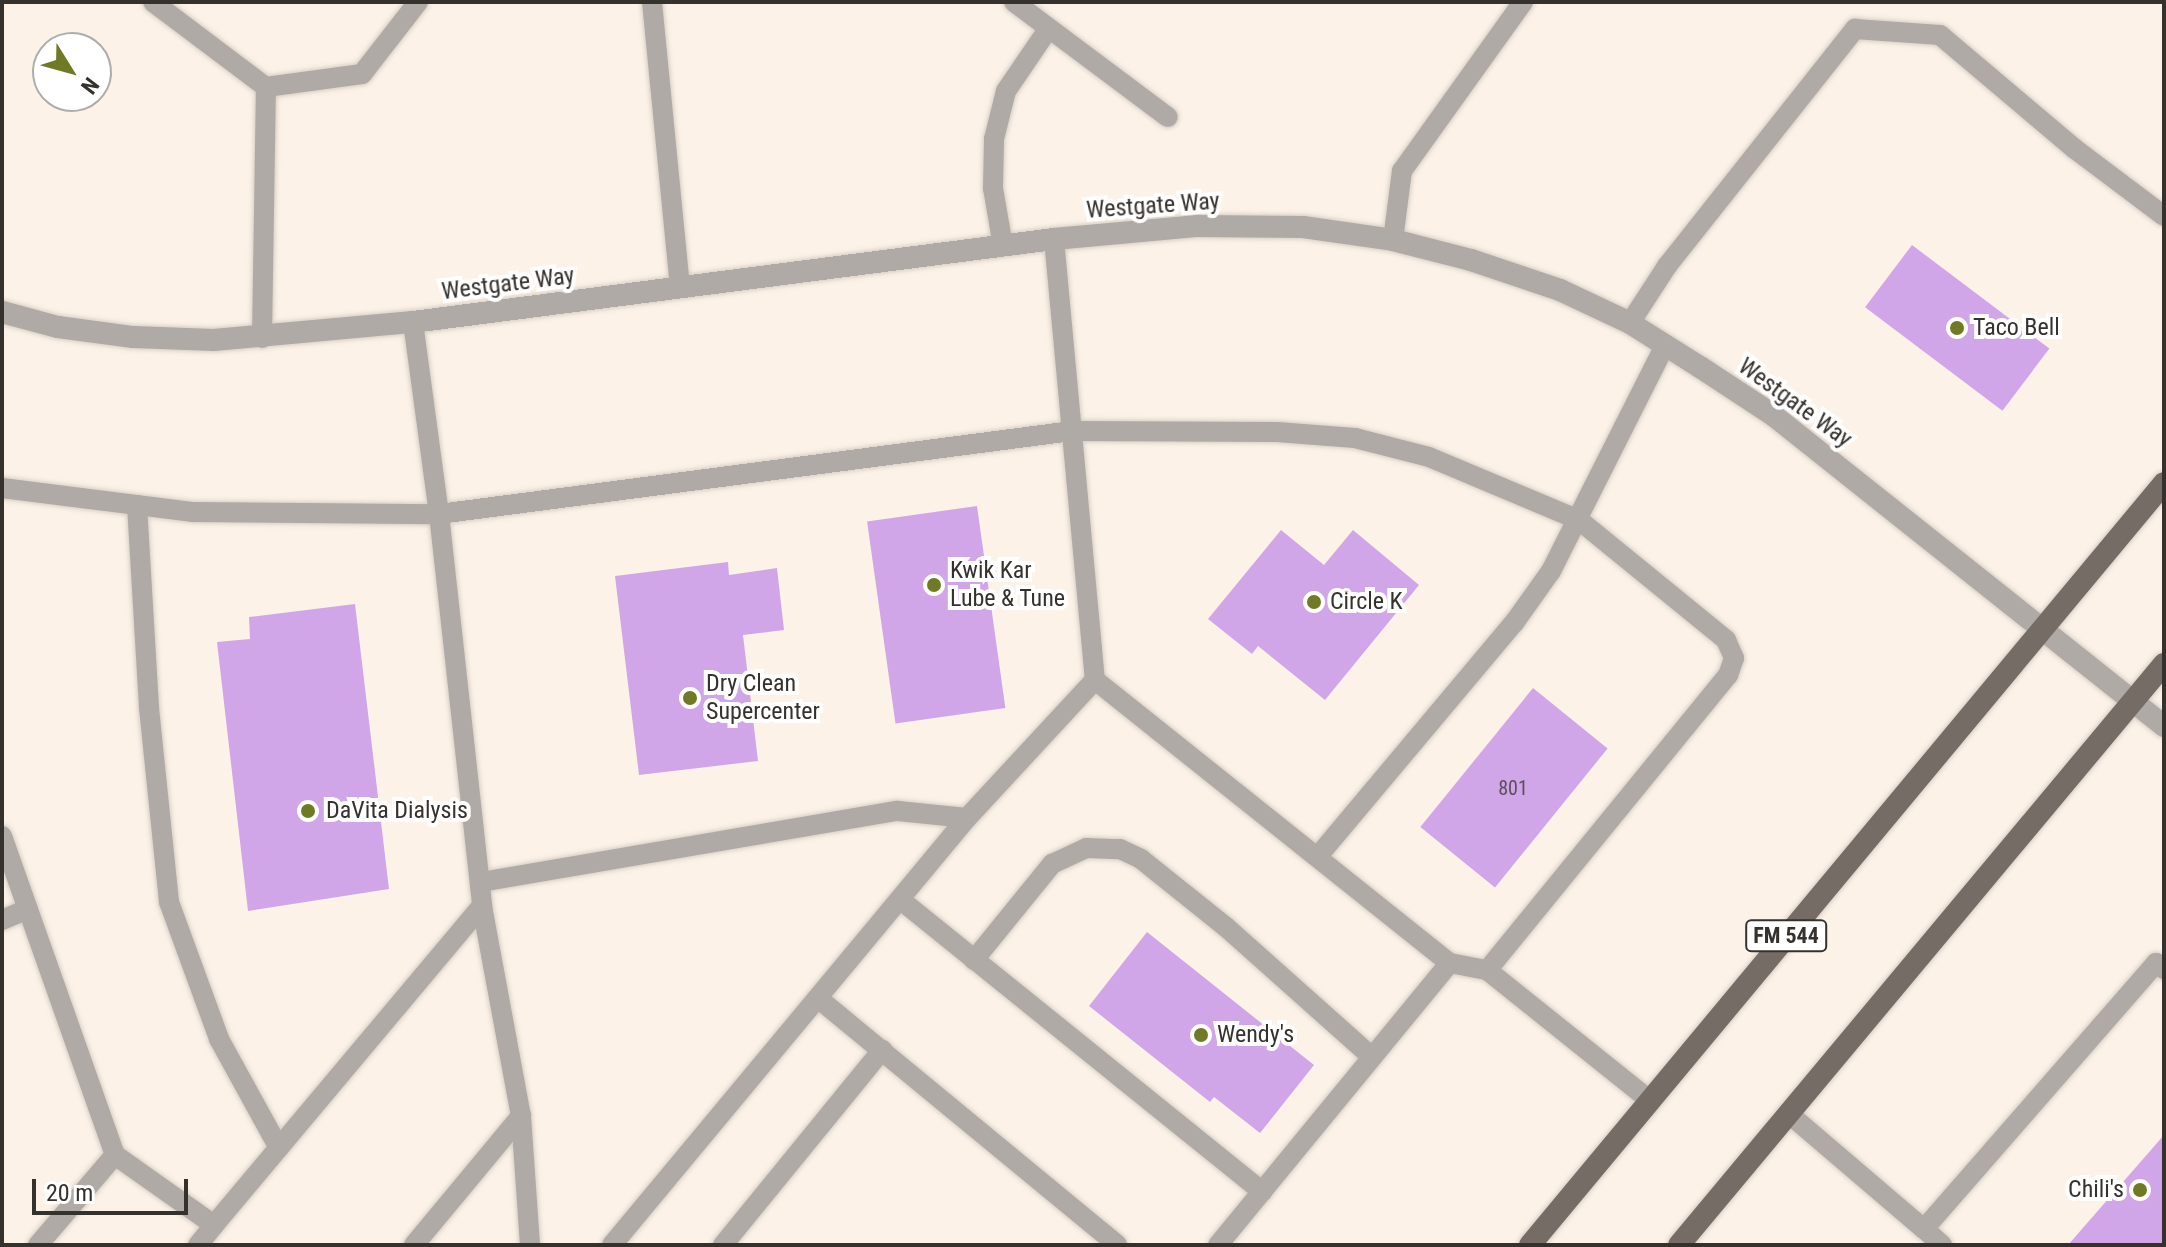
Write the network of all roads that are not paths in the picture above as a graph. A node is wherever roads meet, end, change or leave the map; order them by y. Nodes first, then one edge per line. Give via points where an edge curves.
1 (153, 2) edge
2 (418, 2) edge
3 (652, 2) edge
4 (1014, 2) edge
5 (1523, 2) edge
6 (1049, 28) junction
7 (266, 87) junction
8 (1168, 117) dead end
9 (2164, 216) edge
10 (1054, 239) junction
11 (1393, 240) junction
12 (1003, 246) junction
13 (680, 288) junction
14 (2, 312) edge
15 (413, 322) junction
16 (1630, 323) junction
17 (262, 338) junction
18 (1665, 345) junction
19 (1072, 431) junction
20 (2164, 483) edge
21 (2, 488) edge
22 (137, 505) junction
23 (439, 514) junction
24 (1579, 520) junction
25 (2045, 628) junction
26 (2164, 664) edge
27 (1095, 680) junction
28 (2134, 701) junction
29 (2164, 726) edge
30 (967, 818) junction
31 (2, 836) edge
32 (1319, 855) junction
33 (481, 882) junction
34 (902, 901) junction
35 (482, 906) junction
36 (28, 909) junction
37 (2, 920) edge
38 (974, 960) junction
39 (1450, 963) junction
40 (2164, 969) edge
41 (1487, 970) junction
42 (819, 999) junction
43 (882, 1050) junction
44 (1372, 1057) junction
45 (1649, 1100) junction
46 (1788, 1113) junction
47 (521, 1116) junction
48 (279, 1148) junction
49 (115, 1155) junction
50 (1262, 1192) junction
51 (214, 1225) junction
52 (1924, 1229) junction
53 (38, 1245) edge
54 (198, 1245) edge
55 (414, 1245) edge
56 (530, 1245) edge
57 (612, 1245) edge
58 (723, 1245) edge
59 (1117, 1245) edge
60 (1218, 1245) edge
61 (1530, 1245) edge
62 (1679, 1245) edge
63 (1942, 1245) edge

1 - 7 lane
2 - 7 lane via 362,74
3 - 13 lane
4 - 6 lane
5 - 11 lane via 1402,171
6 - 8 lane
6 - 12 lane via 1006,91 994,139 993,188
7 - 17 lane
9 - 16 lane via 1940,35 1855,29 1667,266
10 - 11 street, Westgate Way via 1198,226 1303,227
10 - 12 street, Westgate Way
10 - 19 lane
11 - 16 street, Westgate Way via 1560,290
12 - 13 street, Westgate Way
13 - 15 street, Westgate Way
14 - 17 street, Westgate Way via 58,327 133,337
15 - 17 street, Westgate Way
15 - 23 lane
16 - 18 street, Westgate Way
18 - 24 lane
18 - 25 street, Westgate Way via 1773,415
19 - 23 lane
19 - 24 lane via 1277,432 1355,438 1429,457
19 - 27 lane
20 - 25 main road, FM 544 / FM 544
21 - 22 lane
22 - 23 lane via 193,512
22 - 48 lane via 149,708 169,902 219,1039
23 - 33 lane
24 - 32 lane via 1514,623
24 - 41 lane via 1726,640 1733,666
25 - 28 street, Westgate Way
25 - 45 main road, FM 544 / FM 544
26 - 28 main road
27 - 30 lane
27 - 32 lane
28 - 29 street, Westgate Way
28 - 46 main road
30 - 33 lane via 898,811
30 - 34 lane
31 - 36 lane
32 - 39 lane
33 - 35 lane
34 - 38 lane
34 - 42 lane
35 - 47 lane
35 - 48 lane
36 - 37 lane
36 - 49 lane
38 - 44 lane via 1052,864 1086,848 1120,849 1141,859 1226,927
38 - 50 lane
39 - 41 lane
39 - 44 lane
40 - 52 lane via 2156,963
41 - 45 lane
42 - 43 lane
42 - 57 lane
43 - 58 lane
43 - 59 lane
44 - 50 lane
45 - 61 main road, FM 544 / FM 544
46 - 52 lane
46 - 62 main road
47 - 55 lane
47 - 56 lane
48 - 51 lane
49 - 51 lane
49 - 53 lane
50 - 60 lane
51 - 54 lane
52 - 63 lane

